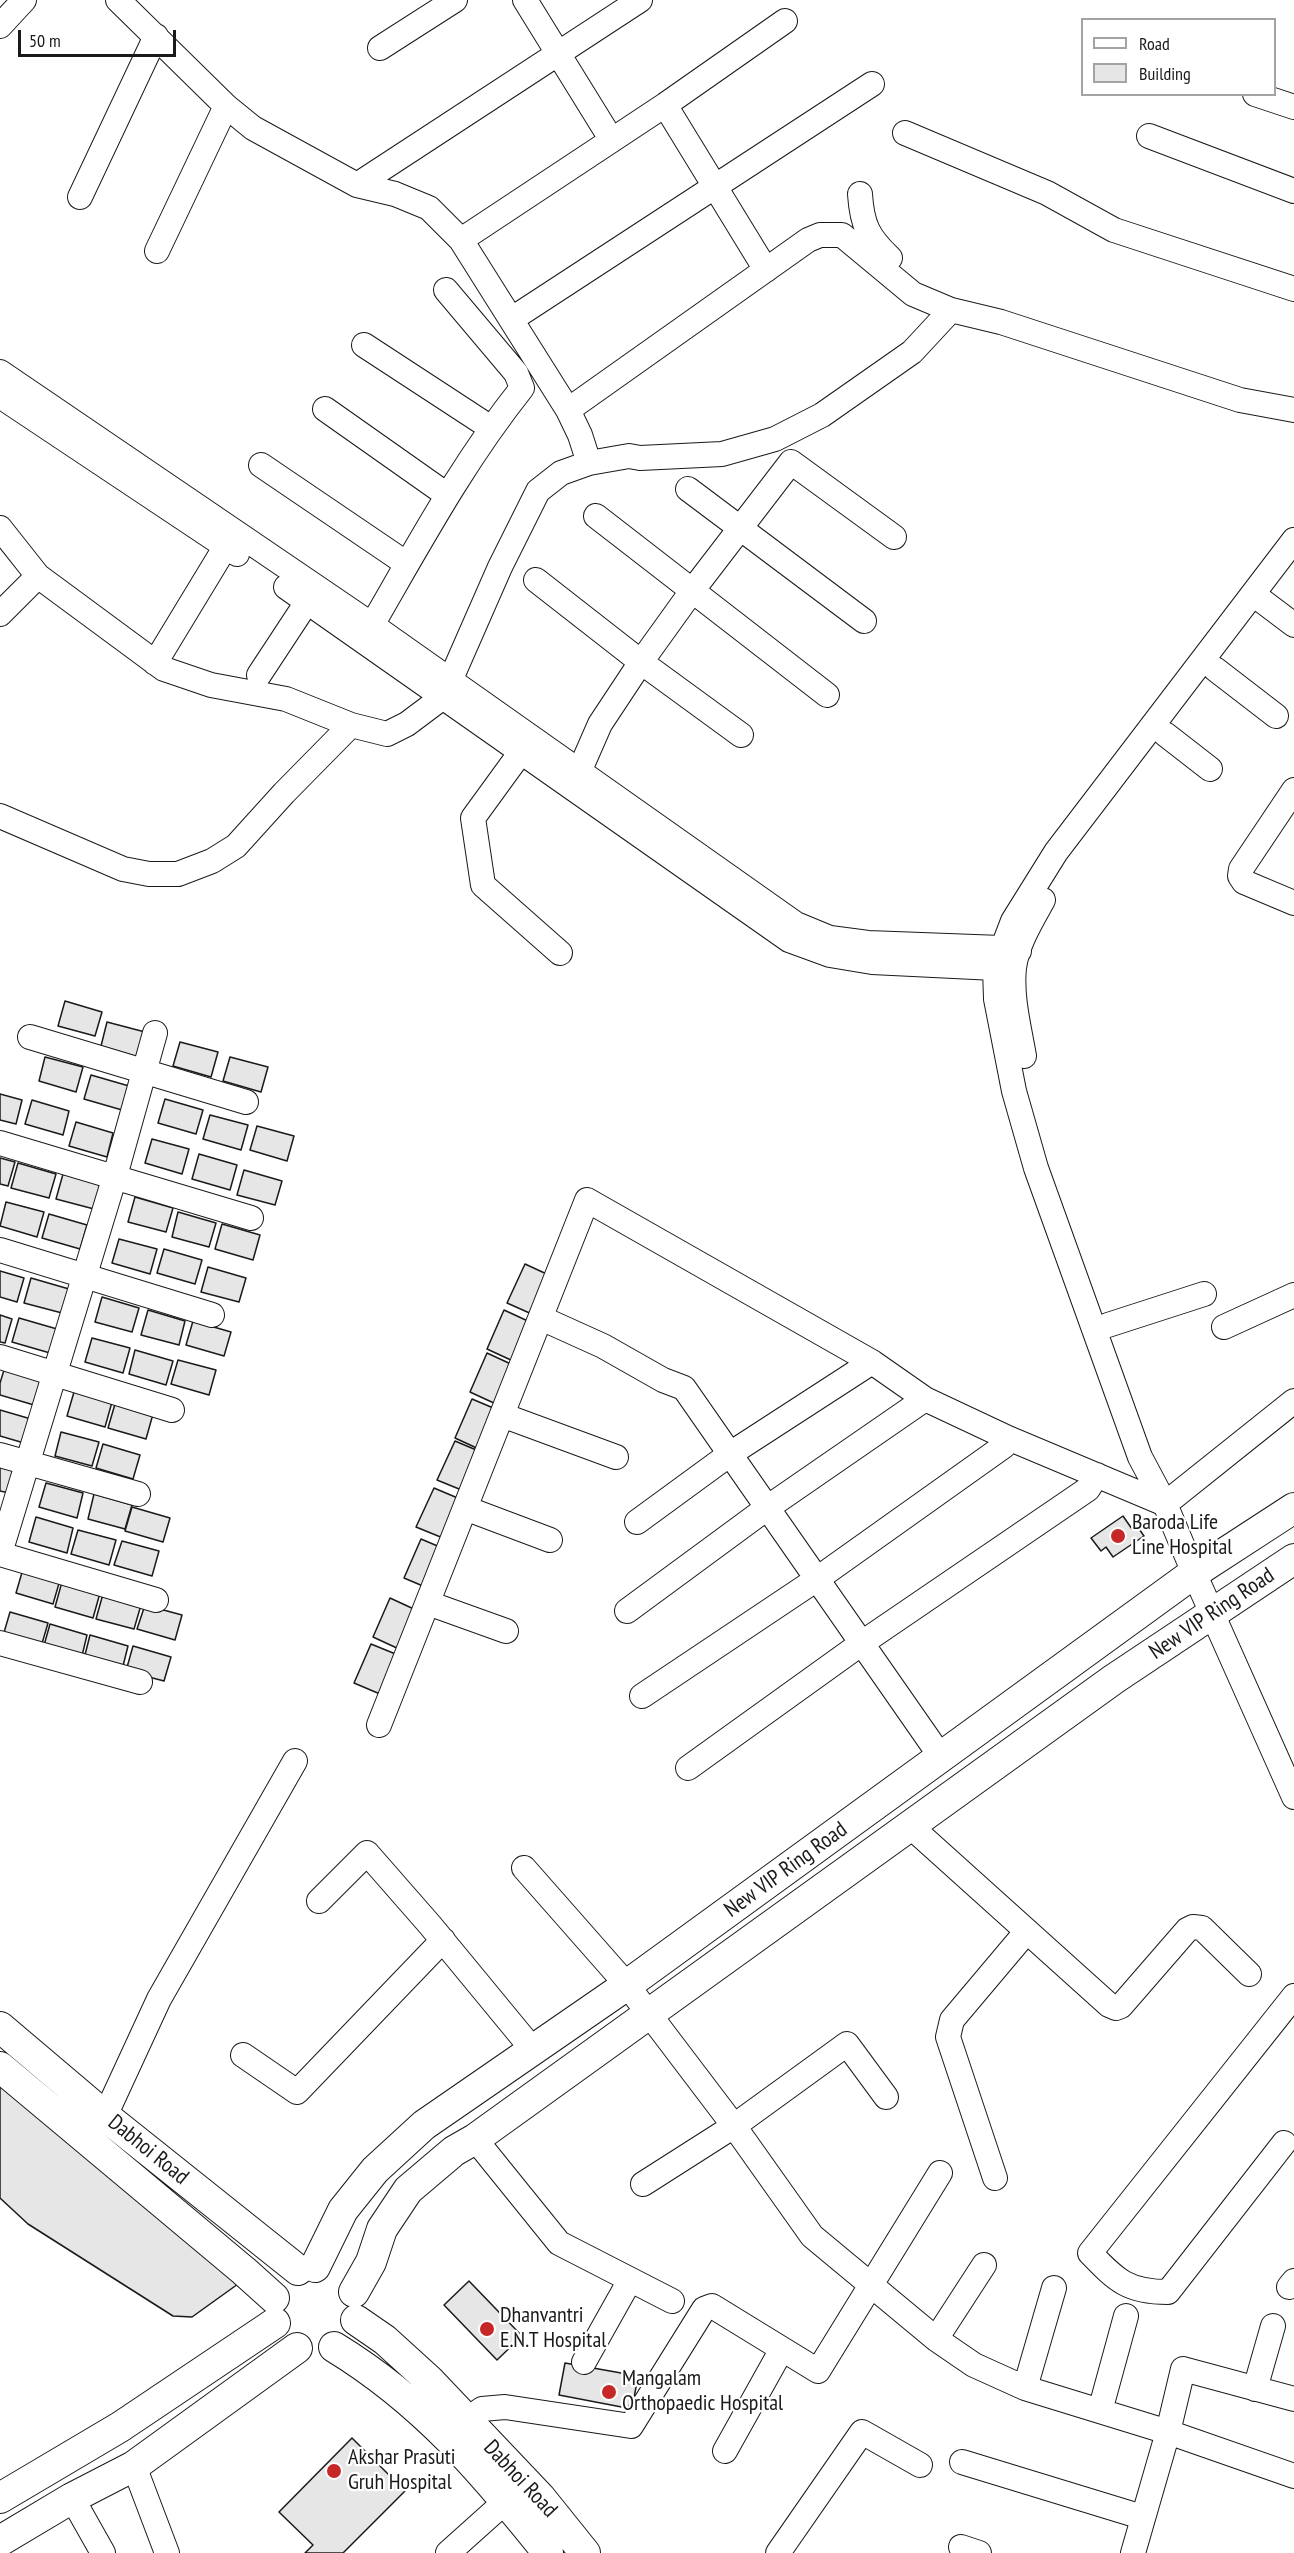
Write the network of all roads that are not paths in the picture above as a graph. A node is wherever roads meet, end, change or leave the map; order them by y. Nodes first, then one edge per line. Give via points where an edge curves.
1 (24, 0) edge
2 (455, 0) edge
3 (525, 0) edge
4 (640, 0) edge
5 (127, 3) edge
6 (785, 21) dead end
7 (0, 26) edge
8 (156, 36) junction
9 (380, 48) dead end
10 (558, 53) junction
11 (872, 84) dead end
12 (1261, 96) edge
13 (665, 105) junction
14 (226, 106) junction
15 (1294, 107) edge
16 (905, 133) dead end
17 (1149, 136) dead end
18 (611, 138) junction
19 (357, 185) junction
20 (715, 187) junction
21 (1294, 192) edge
22 (860, 194) dead end
23 (80, 197) dead end
24 (462, 240) junction
25 (157, 251) dead end
26 (766, 270) junction
27 (1294, 289) edge
28 (446, 290) dead end
29 (951, 310) junction
30 (512, 319) junction
31 (364, 345) dead end
32 (0, 372) edge
33 (0, 396) edge
34 (325, 410) dead end
35 (568, 410) junction
36 (1294, 410) edge
37 (490, 428) junction
38 (589, 463) junction
39 (261, 465) dead end
40 (688, 489) dead end
41 (447, 495) junction
42 (596, 516) dead end
43 (0, 528) edge
44 (741, 528) junction
45 (894, 537) dead end
46 (1294, 540) edge
47 (226, 546) junction
48 (407, 564) junction
49 (1294, 564) edge
50 (38, 576) junction
51 (536, 580) dead end
52 (692, 591) junction
53 (1259, 598) junction
54 (307, 602) junction
55 (0, 614) edge
56 (864, 621) dead end
57 (372, 626) junction
58 (1294, 626) edge
59 (641, 662) junction
60 (155, 663) junction
61 (1215, 669) junction
62 (260, 675) dead end
63 (447, 690) junction
64 (827, 695) dead end
65 (1276, 716) dead end
66 (351, 725) junction
67 (1165, 734) junction
68 (741, 735) dead end
69 (521, 752) junction
70 (1210, 769) dead end
71 (579, 772) junction
72 (1294, 790) edge
73 (5, 825) edge
74 (1294, 903) edge
75 (560, 953) dead end
76 (1008, 958) junction
77 (155, 1033) dead end
78 (30, 1037) dead end
79 (144, 1070) junction
80 (246, 1102) dead end
81 (0, 1143) edge
82 (115, 1176) junction
83 (251, 1218) dead end
84 (0, 1250) edge
85 (83, 1275) junction
86 (1204, 1294) dead end
87 (1294, 1295) edge
88 (212, 1315) dead end
89 (541, 1318) junction
90 (1108, 1325) junction
91 (1224, 1327) dead end
92 (0, 1357) edge
93 (872, 1362) junction
94 (53, 1373) junction
95 (925, 1399) junction
96 (1294, 1401) edge
97 (172, 1410) dead end
98 (502, 1415) junction
99 (1008, 1438) junction
100 (730, 1454) junction
101 (0, 1455) edge
102 (616, 1457) dead end
103 (27, 1463) junction
104 (1098, 1475) junction
105 (138, 1494) dead end
106 (1165, 1504) junction
107 (465, 1508) junction
108 (767, 1508) junction
109 (1294, 1508) edge
110 (637, 1522) dead end
111 (550, 1540) dead end
112 (0, 1554) edge
113 (1294, 1559) edge
114 (1194, 1573) junction
115 (817, 1579) junction
116 (156, 1600) dead end
117 (428, 1603) junction
118 (627, 1611) dead end
119 (1212, 1614) junction
120 (506, 1631) dead end
121 (0, 1643) edge
122 (862, 1643) junction
123 (140, 1682) dead end
124 (642, 1696) dead end
125 (379, 1725) dead end
126 (941, 1757) junction
127 (295, 1761) dead end
128 (688, 1768) dead end
129 (1294, 1797) edge
130 (909, 1825) junction
131 (524, 1868) dead end
132 (319, 1901) dead end
133 (1027, 1931) junction
134 (443, 1940) junction
135 (1249, 1974) dead end
136 (627, 1985) junction
137 (1294, 1996) edge
138 (649, 2013) junction
139 (0, 2027) edge
140 (533, 2050) junction
141 (243, 2055) dead end
142 (0, 2067) edge
143 (886, 2097) dead end
144 (105, 2116) junction
145 (734, 2126) junction
146 (476, 2139) junction
147 (1291, 2141) edge
148 (940, 2173) dead end
149 (994, 2178) dead end
150 (642, 2184) dead end
151 (984, 2265) dead end
152 (307, 2269) junction
153 (630, 2280) junction
154 (872, 2285) junction
155 (1054, 2288) dead end
156 (672, 2301) dead end
157 (355, 2306) junction
158 (274, 2310) junction
159 (1126, 2316) dead end
160 (1273, 2326) dead end
161 (936, 2339) junction
162 (334, 2347) junction
163 (297, 2348) junction
164 (782, 2349) junction
165 (584, 2362) dead end
166 (1025, 2388) junction
167 (1255, 2389) junction
168 (1294, 2399) edge
169 (1100, 2411) junction
170 (465, 2421) junction
171 (1168, 2432) junction
172 (725, 2451) dead end
173 (962, 2462) dead end
174 (920, 2465) dead end
175 (134, 2466) junction
176 (1294, 2476) edge
177 (0, 2498) edge
178 (72, 2498) junction
179 (506, 2501) junction
180 (1143, 2517) junction
181 (0, 2541) edge
182 (103, 2553) edge
183 (167, 2553) edge
184 (448, 2553) edge
185 (548, 2553) edge
186 (585, 2553) edge
187 (778, 2553) edge
188 (1133, 2553) edge

1 - 7 street
2 - 9 street
3 - 10 street
4 - 10 street
5 - 8 street
6 - 13 street
8 - 14 street
8 - 23 street
10 - 18 street
10 - 19 street
11 - 20 street
12 - 15 street
13 - 18 street
13 - 20 street
14 - 19 street via 253,128
14 - 25 street
16 - 27 street via 1047,193 1114,230
17 - 21 street
18 - 24 street
19 - 24 street via 429,208
20 - 26 street
20 - 30 street
22 - 29 street via 867,232
24 - 30 street
26 - 29 street via 808,240 842,235 914,294
26 - 35 street
28 - 37 street via 516,373 522,388
29 - 36 street via 1001,322 1240,400
29 - 38 street via 912,352 822,415 775,439 722,454 629,456
30 - 35 street
31 - 37 street
32 - 57 street
33 - 47 street
34 - 41 street
35 - 38 street
37 - 41 street
38 - 63 street via 561,473 538,491
39 - 48 street
40 - 44 street
41 - 48 street
42 - 52 street
43 - 50 street
44 - 45 street via 791,462
44 - 52 street
44 - 56 street
46 - 53 street
47 - 54 street
47 - 60 street
48 - 57 street
49 - 53 street
50 - 55 street
50 - 60 street
51 - 59 street
52 - 59 street
52 - 64 street
53 - 58 street
53 - 61 street
53 - 76 street via 1056,852 1013,921
54 - 62 street
54 - 63 street
57 - 63 street
59 - 68 street
59 - 71 street via 600,724
60 - 66 street via 212,685 286,699
61 - 65 street
61 - 67 street
63 - 66 street via 407,724 387,734
63 - 69 street
63 - 71 street
66 - 73 street via 236,846 212,861 178,874 123,869
67 - 70 street
67 - 76 street via 1068,862
69 - 75 street via 473,818 483,885
69 - 76 street via 789,940 830,955 872,962
71 - 76 street via 796,924 830,938
72 - 74 street via 1240,876 1244,882
76 - 90 street via 1029,1088 1050,1162
76 - 106 street via 996,999 1014,1091 1036,1168 1140,1456
77 - 79 street
78 - 79 street
79 - 80 street
79 - 82 street
81 - 82 street
82 - 83 street
82 - 85 street
84 - 85 street
85 - 88 street
85 - 94 street
86 - 90 street
87 - 91 street
89 - 93 street via 587,1200
89 - 98 street
89 - 100 street via 684,1388
90 - 106 street via 1154,1452
92 - 94 street
93 - 95 street
93 - 100 street
94 - 97 street
94 - 103 street
95 - 99 street
95 - 108 street
96 - 106 street
98 - 102 street
98 - 107 street
99 - 104 street
99 - 115 street via 1004,1446
100 - 108 street
100 - 110 street
101 - 103 street
103 - 105 street
103 - 112 street
104 - 106 street
104 - 122 street via 1088,1489
106 - 114 street
107 - 111 street
107 - 117 street
108 - 115 street
108 - 118 street
109 - 114 main road, New VIP Ring Road
112 - 116 street
113 - 119 main road, New VIP Ring Road
114 - 119 street
114 - 126 main road, New VIP Ring Road
115 - 122 street
115 - 124 street
117 - 120 street
117 - 125 street
119 - 129 street
119 - 130 main road, New VIP Ring Road via 1114,1678
121 - 123 street
122 - 126 street
122 - 128 street
126 - 136 main road, New VIP Ring Road
127 - 144 street via 159,1998
130 - 133 street
130 - 138 main road, New VIP Ring Road
131 - 136 street
132 - 134 street via 367,1853
133 - 135 street via 1109,2006 1116,2008 1193,1927 1202,1928
133 - 149 street via 948,2029
134 - 140 street
134 - 141 street via 297,2092
136 - 138 street
136 - 140 main road, New VIP Ring Road
137 - 147 street via 1090,2253 1114,2278 1144,2292 1168,2292
138 - 145 street
138 - 146 main road, New VIP Ring Road
139 - 144 main road, Dabhoi Road
140 - 152 main road, New VIP Ring Road via 424,2125 375,2170 343,2210
142 - 158 main road, Dabhoi Road
143 - 145 street via 847,2044
144 - 152 main road, Dabhoi Road
145 - 150 street
145 - 154 street via 812,2236
146 - 153 street via 559,2243
146 - 157 main road, New VIP Ring Road via 454,2151 408,2190 382,2229
148 - 154 street
151 - 161 street
152 - 157 main road via 336,2272 346,2281
152 - 158 main road via 282,2282
153 - 156 street
153 - 165 street
154 - 161 street
154 - 164 street via 818,2371
155 - 166 street
157 - 162 main road via 352,2331
157 - 170 main road, Dabhoi Road
158 - 163 main road via 286,2340
158 - 177 main road via 120,2427
159 - 169 street
160 - 167 street
161 - 166 street via 974,2365
162 - 163 main road via 323,2351
162 - 179 main road, Dabhoi Road via 398,2390 450,2438
163 - 175 main road
164 - 170 street via 708,2306 631,2426 505,2407 482,2409
164 - 172 street
166 - 169 street
167 - 168 street
167 - 171 street via 1183,2369
169 - 171 street
170 - 186 main road, Dabhoi Road via 540,2497
171 - 176 street
171 - 180 street
173 - 180 street
174 - 187 street via 862,2432
175 - 178 main road
175 - 183 street
178 - 181 main road
178 - 182 street
179 - 184 street
179 - 185 main road, Dabhoi Road
180 - 188 street

